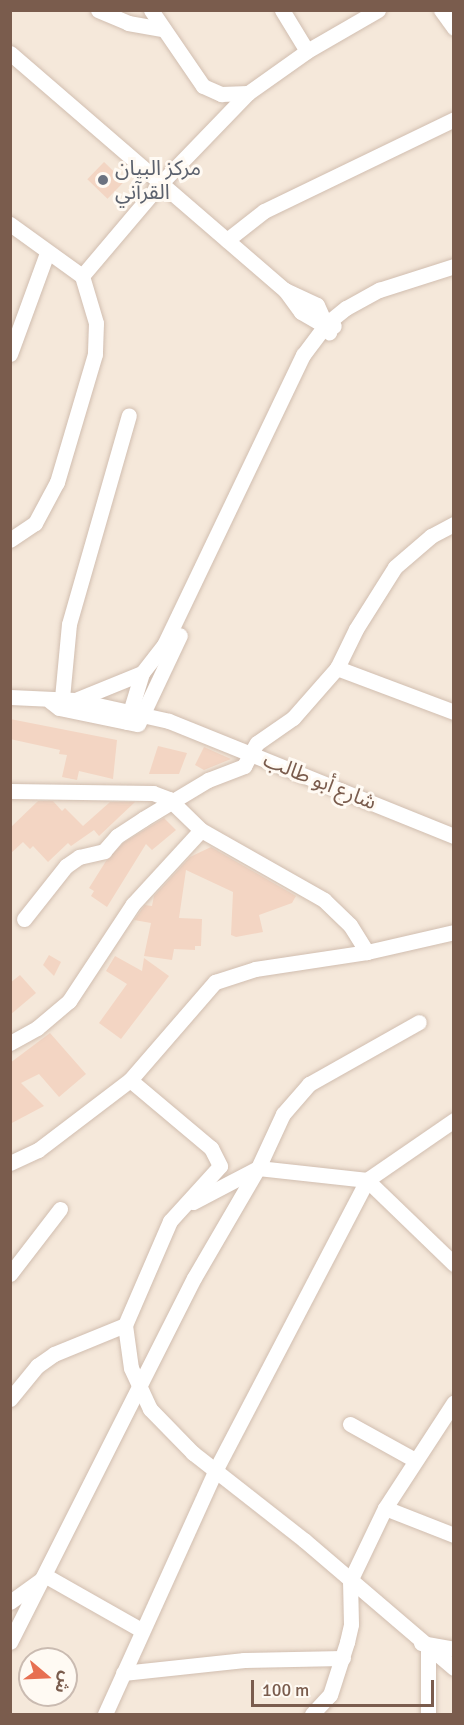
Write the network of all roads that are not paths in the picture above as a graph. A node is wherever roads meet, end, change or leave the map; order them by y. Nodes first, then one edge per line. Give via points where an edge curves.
1 (98, 10) edge
2 (151, 10) edge
3 (282, 10) edge
4 (378, 10) edge
5 (441, 10) edge
6 (453, 28) edge
7 (163, 29) junction
8 (308, 51) junction
9 (10, 53) edge
10 (248, 93) junction
11 (453, 119) edge
12 (161, 183) junction
13 (10, 224) edge
14 (227, 240) junction
15 (47, 253) junction
16 (453, 266) edge
17 (453, 273) edge
18 (82, 276) junction
19 (332, 328) junction
20 (10, 354) edge
21 (129, 415) dead end
22 (453, 524) edge
23 (10, 540) edge
24 (337, 668) junction
25 (142, 673) junction
26 (10, 697) edge
27 (62, 700) junction
28 (453, 712) edge
29 (134, 718) junction
30 (251, 752) junction
31 (10, 791) edge
32 (173, 803) junction
33 (201, 830) junction
34 (453, 836) edge
35 (24, 919) dead end
36 (453, 932) edge
37 (367, 952) junction
38 (419, 1022) dead end
39 (10, 1043) edge
40 (130, 1080) junction
41 (453, 1120) edge
42 (10, 1163) edge
43 (258, 1167) junction
44 (367, 1179) junction
45 (60, 1209) dead end
46 (177, 1210) junction
47 (453, 1264) edge
48 (10, 1274) edge
49 (125, 1325) junction
50 (140, 1392) junction
51 (10, 1399) edge
52 (453, 1402) edge
53 (350, 1424) dead end
54 (415, 1460) junction
55 (215, 1472) junction
56 (385, 1508) junction
57 (453, 1535) edge
58 (46, 1576) junction
59 (350, 1581) junction
60 (10, 1602) edge
61 (141, 1630) junction
62 (10, 1642) edge
63 (424, 1647) junction
64 (453, 1649) edge
65 (343, 1658) junction
66 (451, 1669) edge
67 (123, 1674) junction
68 (105, 1714) edge
69 (312, 1714) edge
70 (428, 1714) edge

1 - 7 street via 128,23
2 - 7 street
3 - 8 street
4 - 8 street
5 - 6 street
7 - 10 street via 203,86 221,94
8 - 10 street
9 - 12 street
10 - 12 street
11 - 14 street via 264,211
12 - 14 street
12 - 18 street
13 - 15 street
14 - 19 street via 285,290 307,316
15 - 18 street
15 - 20 street
16 - 19 street via 379,290
17 - 19 street via 381,299
18 - 23 street via 96,323 95,354 52,495 35,523
19 - 25 street via 303,355 164,645
19 - 29 street
21 - 27 street via 69,624
22 - 24 street via 431,536 395,567 373,598
24 - 28 street
24 - 30 street via 293,718 264,736
25 - 27 street
25 - 29 street
26 - 27 street, شارع أبو طالب
27 - 29 street, شارع أبو طالب
27 - 29 street, شارع أبو طالب via 59,708
29 - 30 street, شارع أبو طالب via 186,729
30 - 32 street via 244,766 208,780
30 - 34 street, شارع أبو طالب
31 - 32 street via 153,793
32 - 33 street
32 - 35 street via 130,827 104,851 79,857 66,866
33 - 37 street via 324,900 350,925
33 - 39 street via 133,904 69,1001 37,1028
36 - 37 street
37 - 40 street via 255,969 215,982
38 - 43 street via 309,1084 283,1114
40 - 42 street via 38,1150
40 - 46 street via 212,1148 219,1160 217,1172
41 - 44 street
43 - 44 street
43 - 46 street
43 - 50 street via 194,1278
44 - 47 street
44 - 55 street
45 - 48 street
46 - 49 street via 144,1274
49 - 50 street via 126,1349
49 - 51 street via 54,1354 32,1372
50 - 55 street via 162,1426
50 - 58 street
52 - 54 street
53 - 54 street
54 - 56 street
55 - 59 street
55 - 61 street
56 - 57 street
56 - 59 street
58 - 60 street
58 - 61 street
58 - 62 street
59 - 63 street
59 - 65 street via 351,1624
61 - 67 street
63 - 64 street
63 - 66 street
63 - 70 street
65 - 67 street via 244,1660
65 - 69 street via 330,1695
67 - 68 street

